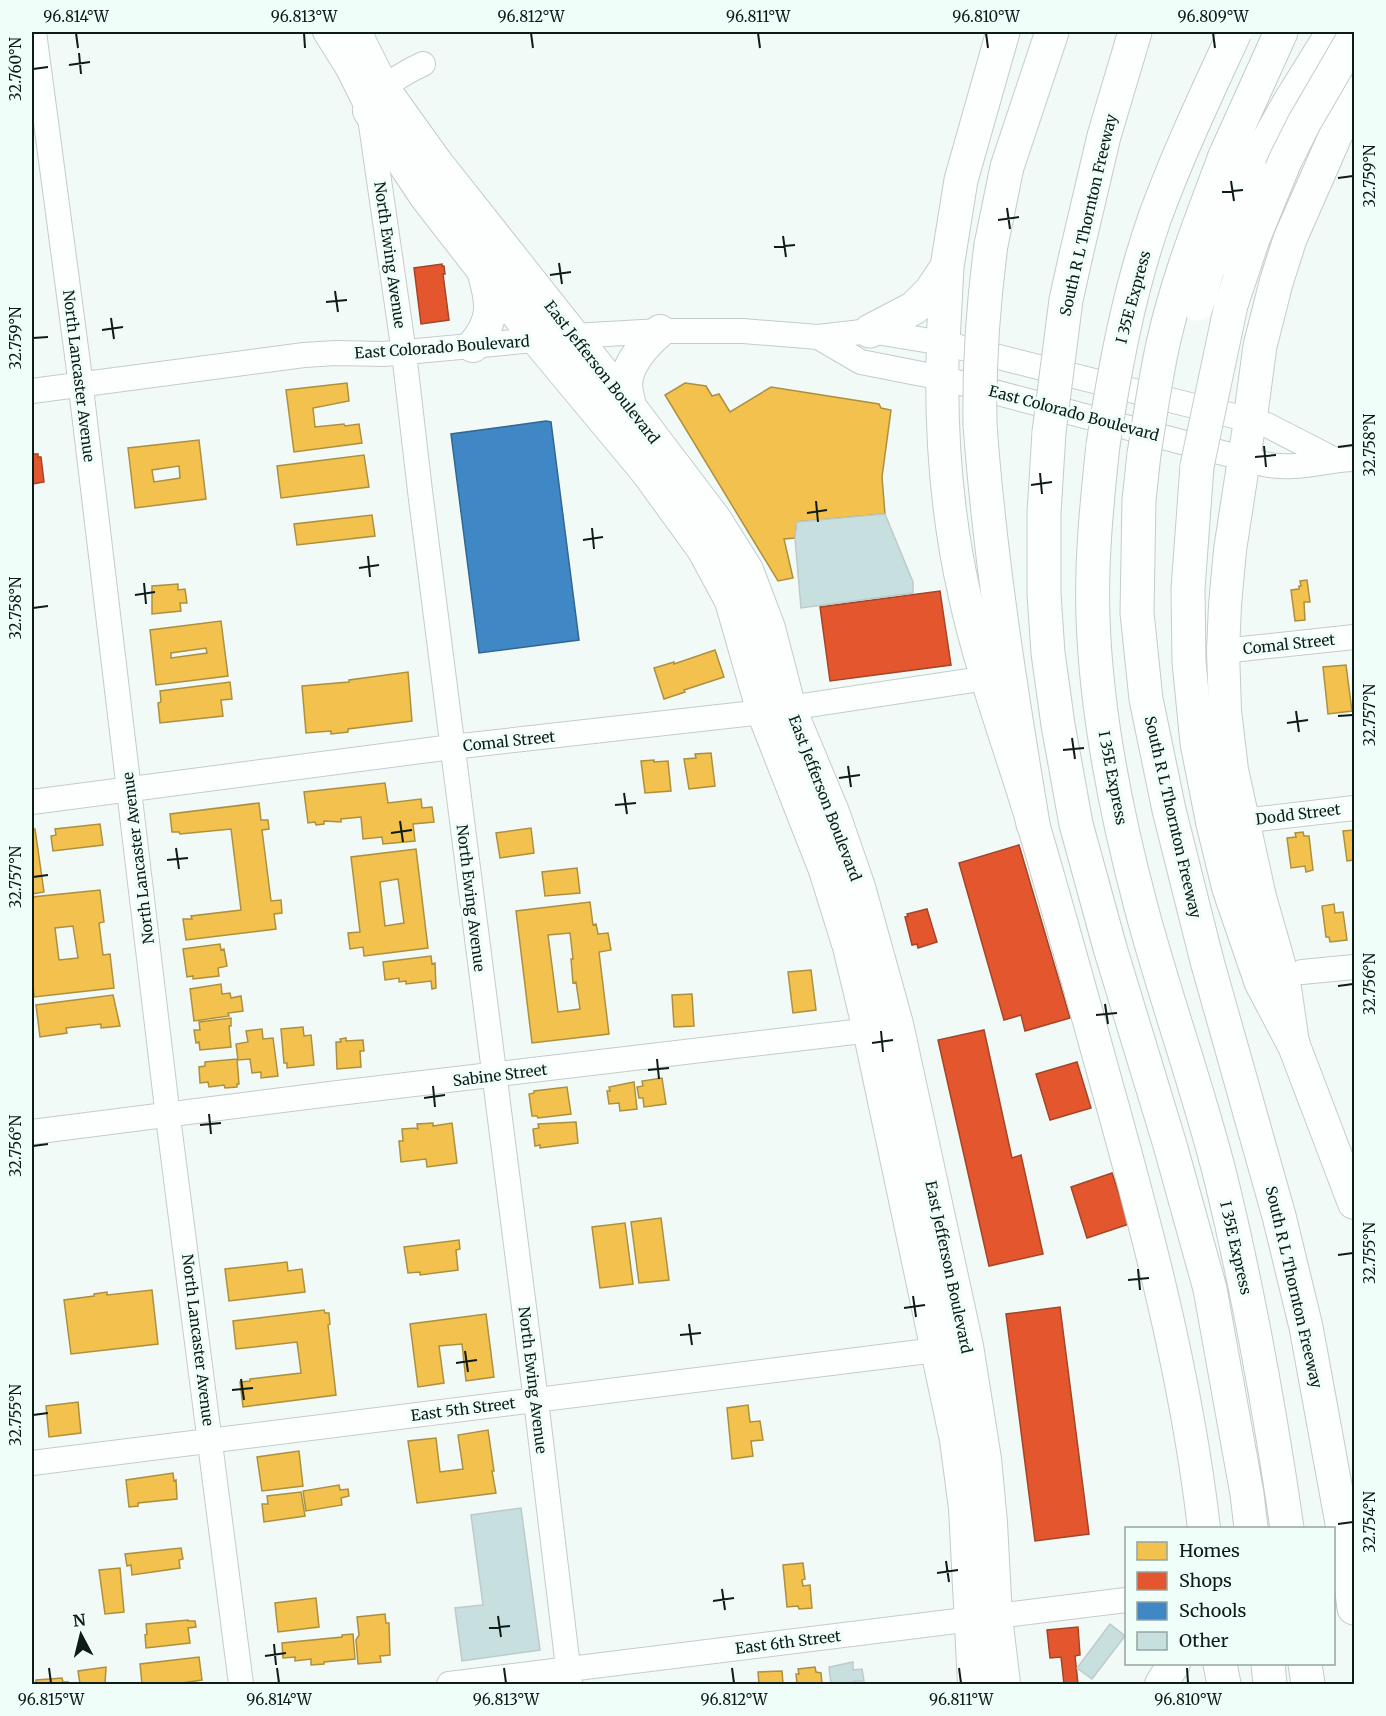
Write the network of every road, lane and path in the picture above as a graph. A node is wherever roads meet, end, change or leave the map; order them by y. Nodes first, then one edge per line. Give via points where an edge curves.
1 (34, 32) edge
2 (325, 32) edge
3 (355, 32) edge
4 (376, 32) edge
5 (1003, 32) edge
6 (1052, 32) edge
7 (1135, 32) edge
8 (1234, 32) edge
9 (1281, 32) edge
10 (1333, 32) edge
11 (1354, 37) edge
12 (1115, 51) edge
13 (423, 64) dead end
14 (35, 65) edge
15 (382, 92) junction
16 (1354, 93) edge
17 (946, 267) junction
18 (483, 270) junction
19 (660, 331) junction
20 (870, 331) junction
21 (575, 337) junction
22 (818, 337) junction
23 (538, 341) junction
24 (943, 343) junction
25 (472, 346) junction
26 (404, 353) junction
27 (942, 378) junction
28 (80, 383) junction
29 (32, 391) edge
30 (630, 407) junction
31 (1250, 420) junction
32 (1154, 456) junction
33 (1246, 459) junction
34 (1345, 460) edge
35 (1354, 637) edge
36 (1223, 651) junction
37 (987, 678) junction
38 (777, 711) junction
39 (452, 747) junction
40 (129, 789) junction
41 (32, 802) edge
42 (1354, 808) edge
43 (1242, 821) junction
44 (1033, 824) junction
45 (1354, 967) edge
46 (1302, 972) dead end
47 (883, 1027) junction
48 (1293, 1043) junction
49 (494, 1075) junction
50 (168, 1116) junction
51 (32, 1132) edge
52 (1354, 1203) edge
53 (952, 1348) junction
54 (536, 1400) junction
55 (211, 1441) junction
56 (32, 1463) edge
57 (1204, 1527) edge
58 (1251, 1527) edge
59 (1287, 1527) edge
60 (1125, 1600) edge
61 (1354, 1608) edge
62 (984, 1618) junction
63 (1173, 1665) edge
64 (1212, 1665) edge
65 (1220, 1665) edge
66 (1268, 1665) edge
67 (1305, 1665) edge
68 (569, 1677) edge
69 (241, 1684) edge
70 (449, 1684) edge
71 (974, 1684) edge
72 (1004, 1684) edge
73 (1161, 1684) edge
74 (1213, 1684) edge
75 (1224, 1684) edge
76 (1270, 1684) edge
77 (1308, 1684) edge

1 - 14 street, North Lancaster Avenue
2 - 15 street, North Ewing Avenue via 347,67
3 - 15 main road, East Jefferson Boulevard
4 - 15 main road
5 - 17 highway via 961,180
6 - 44 highway, bridge via 1007,167 991,245 980,367 986,495 1006,657
7 - 12 highway, South R L Thornton Freeway
8 - 59 highway, I 35E Express, bridge via 1155,217 1131,297 1103,445 1093,614 1096,677 1118,807 1141,907 1221,1178 1251,1312
9 - 32 highway, bridge via 1225,156 1193,243 1163,344
10 - 32 highway, bridge via 1251,171 1207,271
11 - 48 highway, bridge via 1285,161 1231,305 1197,466 1188,589 1189,662 1197,742 1213,824 1229,889 1261,982
12 - 58 highway, South R L Thornton Freeway, bridge via 1104,136 1066,300 1049,432 1044,513 1048,653 1076,824 1210,1289
13 - 15 street
14 - 28 street, North Lancaster Avenue
15 - 18 main road, East Jefferson Boulevard via 426,196
15 - 21 main road, East Jefferson Boulevard
15 - 26 street, North Ewing Avenue
16 - 31 highway via 1290,239 1260,346
17 - 20 highway via 914,308
17 - 24 highway
18 - 23 main road, East Jefferson Boulevard
18 - 25 main road via 490,315 484,332
19 - 21 street, East Colorado Boulevard
19 - 22 street, East Colorado Boulevard via 743,331
19 - 30 main road via 647,343 629,373 626,386
20 - 22 street, East Colorado Boulevard
20 - 24 street, East Colorado Boulevard
21 - 23 street, East Colorado Boulevard
21 - 30 main road, East Jefferson Boulevard
22 - 27 street, East Colorado Boulevard via 861,362
23 - 25 street, East Colorado Boulevard
23 - 38 main road, East Jefferson Boulevard via 647,472 703,549 731,601
24 - 27 main road
24 - 31 street, East Colorado Boulevard
25 - 26 street, East Colorado Boulevard
26 - 28 street, East Colorado Boulevard via 304,355
26 - 39 street, North Ewing Avenue
27 - 33 street, East Colorado Boulevard
27 - 37 main road via 949,509 964,593
28 - 29 street, East Colorado Boulevard
28 - 40 street, North Lancaster Avenue
30 - 38 main road, East Jefferson Boulevard via 715,519 747,570 769,628
31 - 33 main road
31 - 34 street, East Colorado Boulevard
32 - 61 highway, South R L Thornton Freeway via 1159,522 1137,580 1146,699 1207,962 1279,1216 1306,1328
33 - 34 street, East Colorado Boulevard via 1275,467
33 - 36 main road via 1230,550
35 - 36 street, Comal Street
36 - 43 main road via 1227,730
37 - 38 street, Comal Street
37 - 44 main road
38 - 39 street, Comal Street
38 - 47 main road, East Jefferson Boulevard via 833,812 859,887
39 - 40 street, Comal Street
39 - 49 street, North Ewing Avenue
40 - 41 street, Comal Street
40 - 50 street, North Lancaster Avenue
42 - 43 street, Dodd Street
43 - 48 main road via 1284,981
44 - 57 main road via 1155,1260 1176,1352
45 - 46 street
47 - 49 street, Sabine Street
47 - 53 main road, East Jefferson Boulevard
48 - 52 main road
49 - 50 street, Sabine Street
49 - 54 street, North Ewing Avenue
50 - 51 street, Sabine Street
50 - 55 street, North Lancaster Avenue
53 - 54 street, East 5th Street
53 - 62 main road, East Jefferson Boulevard via 956,1440
54 - 55 street, East 5th Street
54 - 68 street, North Ewing Avenue
55 - 56 street, East 5th Street
55 - 69 street, North Lancaster Avenue
60 - 62 street, East 6th Street
62 - 68 street, East 6th Street
62 - 71 main road, East Jefferson Boulevard
62 - 72 main road, East Jefferson Boulevard
63 - 73 main road
64 - 74 main road
65 - 75 highway
66 - 76 highway
67 - 77 highway
68 - 70 street, East 6th Street

